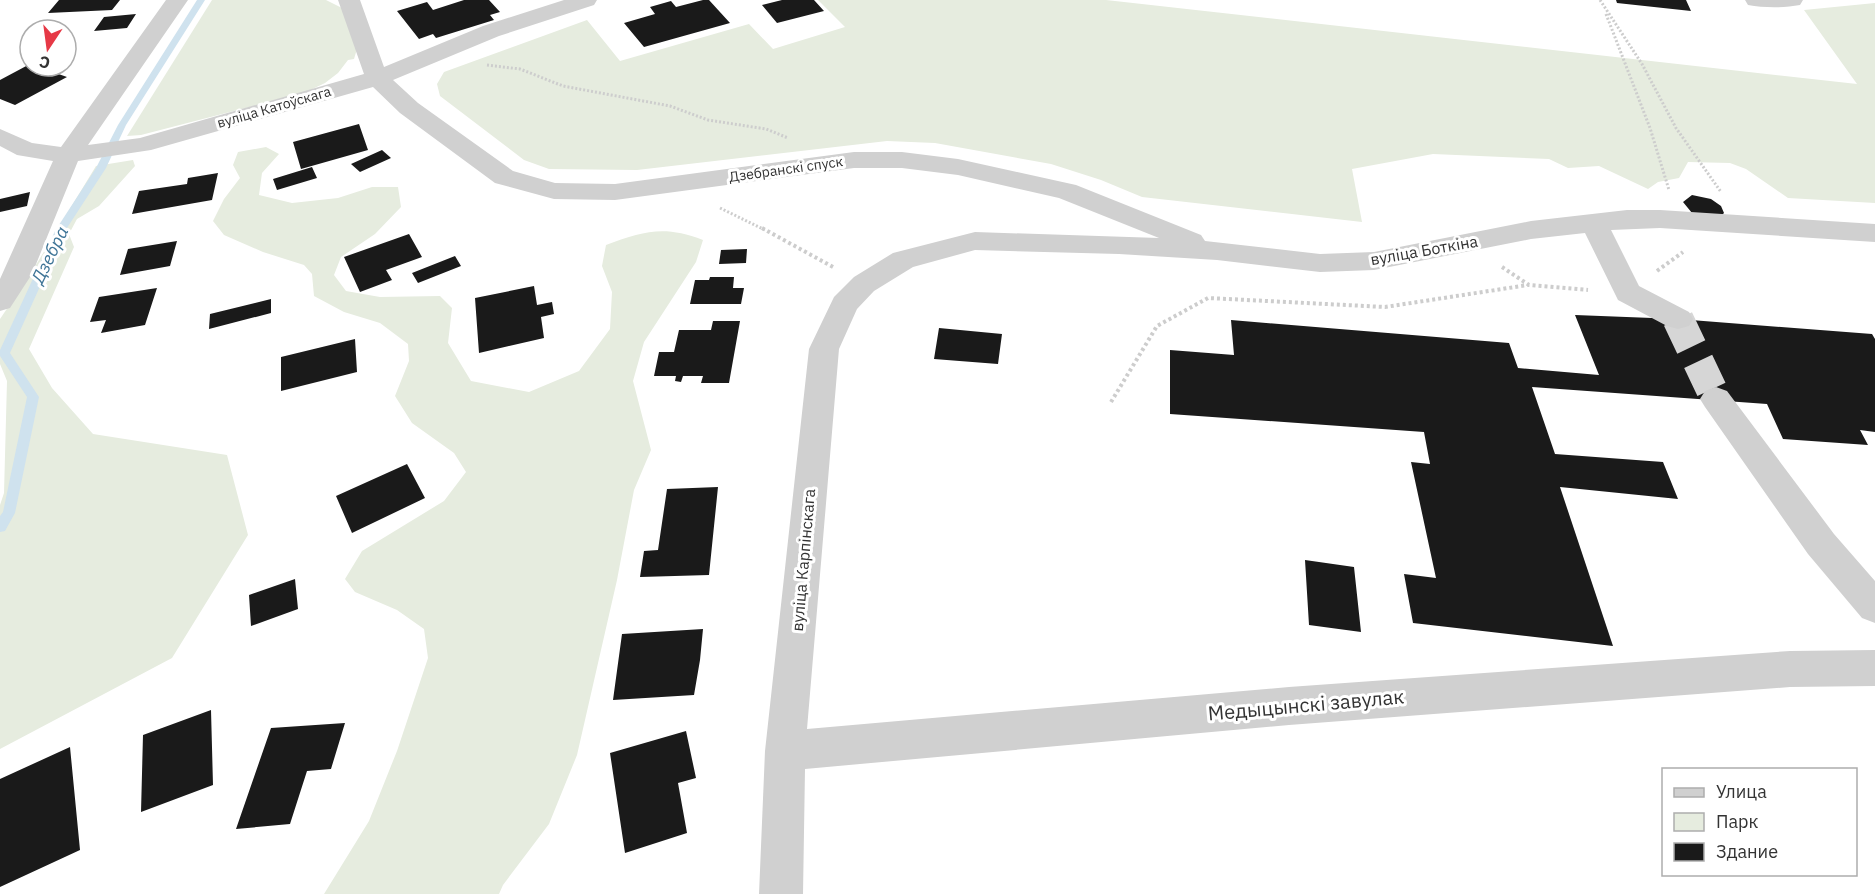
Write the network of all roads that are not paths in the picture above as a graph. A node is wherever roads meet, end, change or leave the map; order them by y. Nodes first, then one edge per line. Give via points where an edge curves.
1 (177, 0) edge
2 (349, 0) edge
3 (586, 0) edge
4 (1756, 0) edge
5 (1792, 0) edge
6 (377, 78) junction
7 (0, 136) edge
8 (79, 154) junction
9 (1594, 223) junction
10 (1875, 233) edge
11 (1217, 251) junction
12 (903, 260) joint
13 (0, 301) edge
14 (1678, 319) tunnel mouth
15 (1716, 399) tunnel mouth
16 (1875, 607) edge
17 (1875, 668) edge
18 (785, 751) junction
19 (781, 894) edge

1 - 8 street
2 - 6 street
3 - 6 street, вуліца Катоўскага via 491,32
4 - 5 street
6 - 8 street, вуліца Катоўскага via 142,145
6 - 11 street, Дзебранскі спуск via 409,108 504,177 554,191 615,192 854,160 902,160 958,167 1067,191
7 - 8 street, вуліца Катоўскага via 26,150
8 - 13 street via 18,274
9 - 10 street, вуліца Боткіна via 1660,219
9 - 11 street, вуліца Боткіна via 1531,230 1374,261 1320,263
9 - 14 street via 1628,293
11 - 12 street, вуліца Боткіна via 975,242
12 - 18 street, вуліца Карпінскага via 864,284 844,304 824,349
15 - 16 street via 1821,544
17 - 18 street, Медыцынскі завулак via 1790,669 1300,705
18 - 19 street, вуліца Карпінскага

